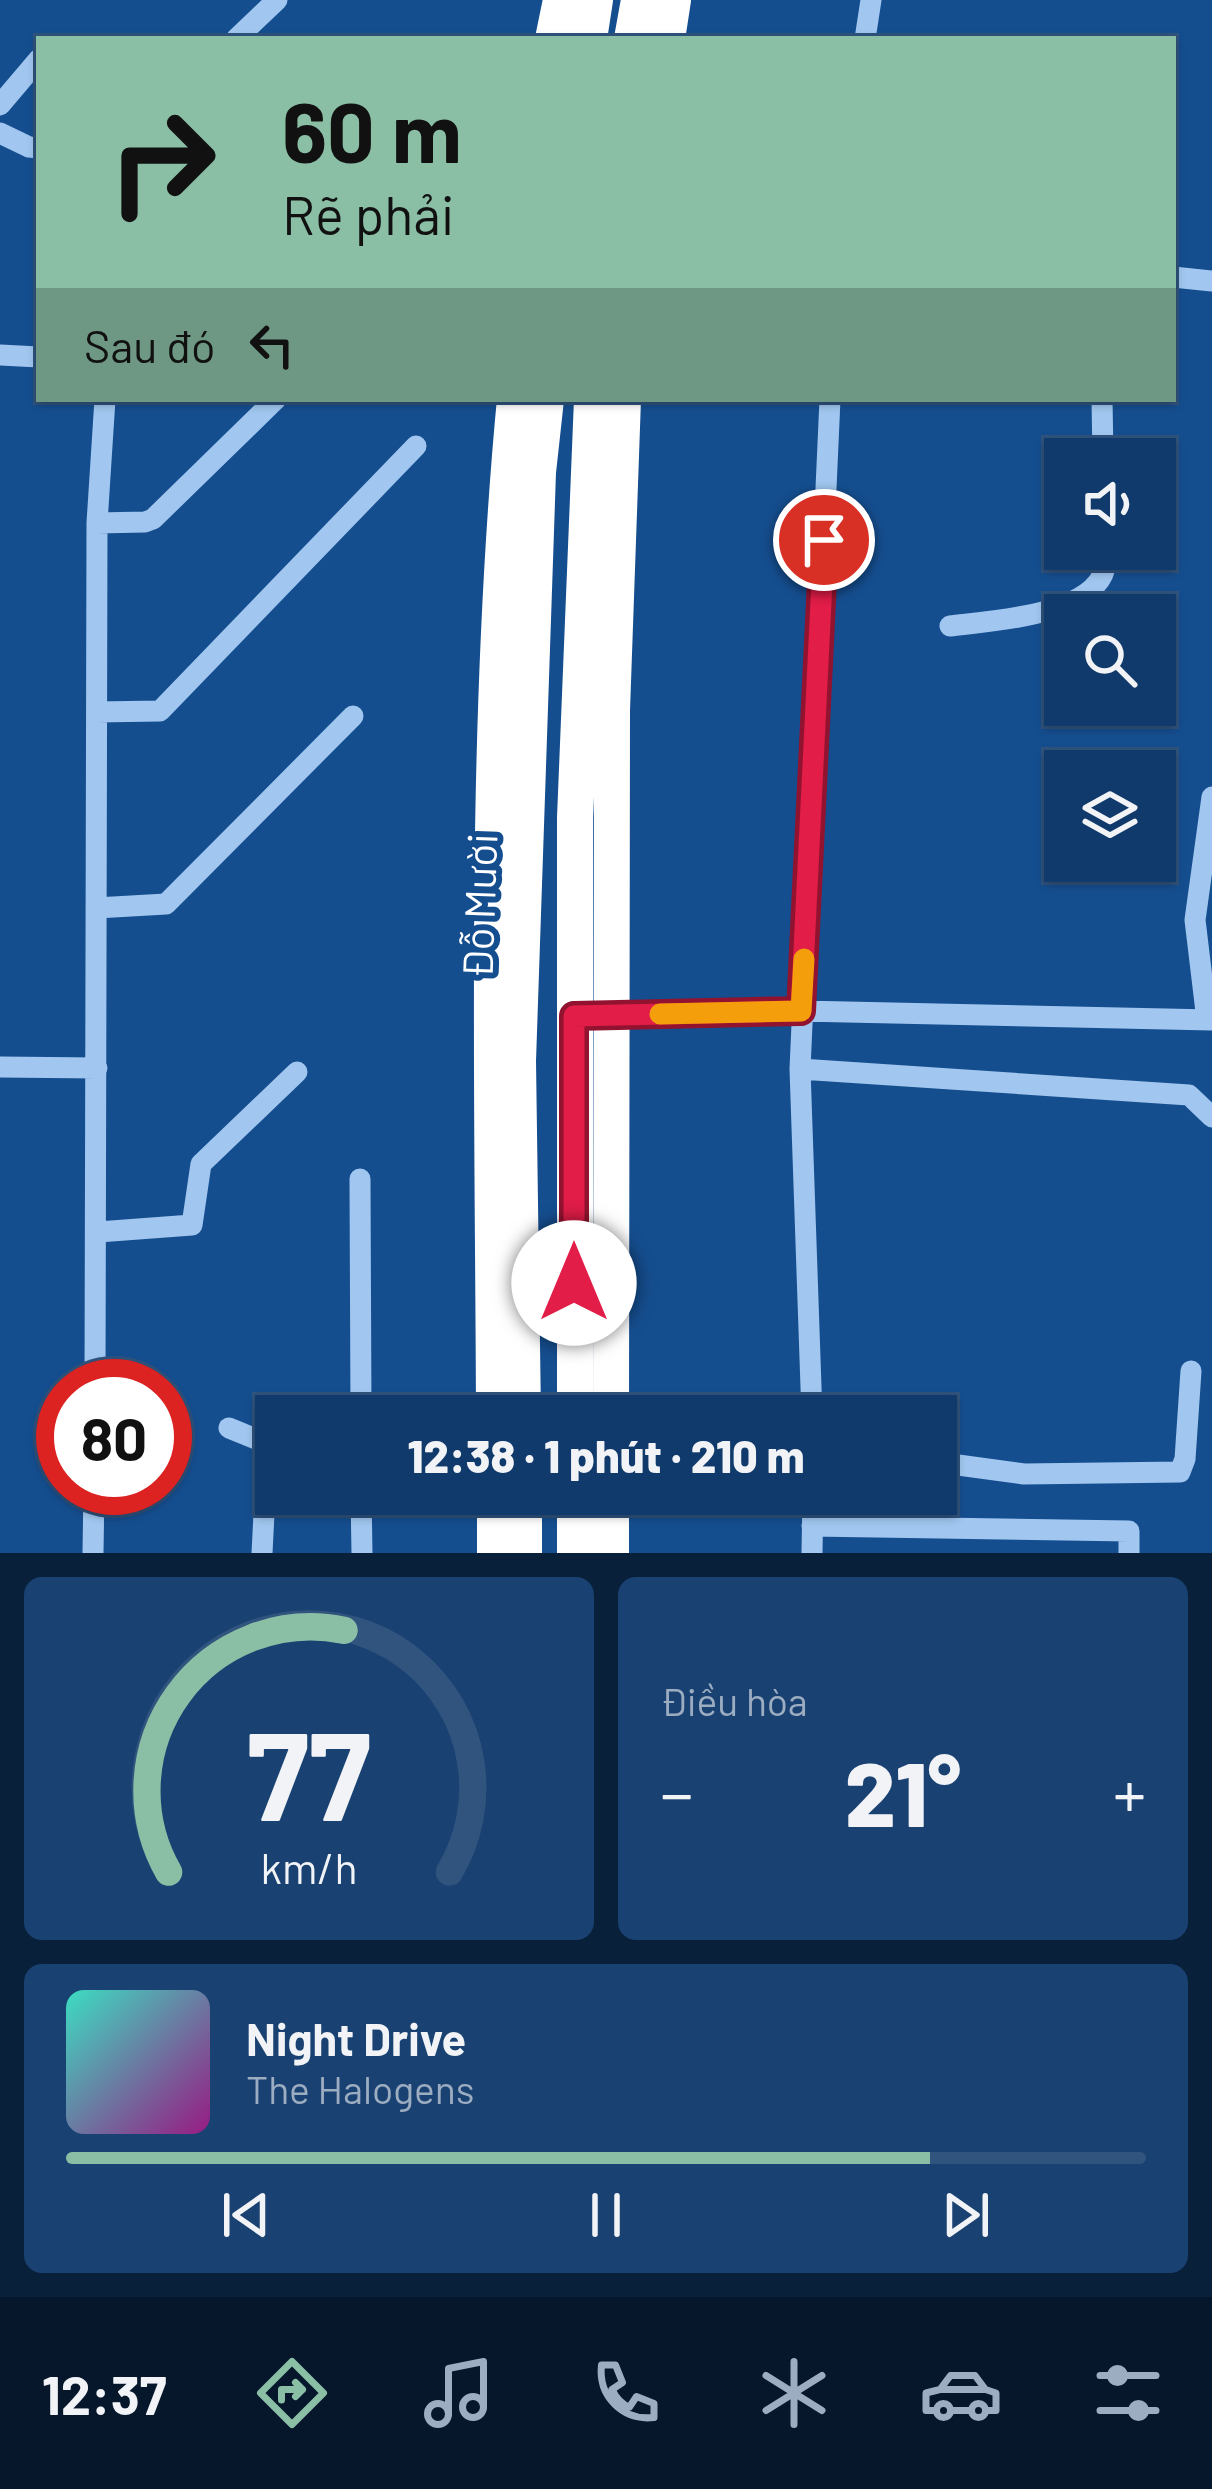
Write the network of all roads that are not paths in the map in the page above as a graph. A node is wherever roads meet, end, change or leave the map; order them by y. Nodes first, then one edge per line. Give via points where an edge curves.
1 (277, 0) edge
2 (561, 0) edge
3 (595, 0) edge
4 (639, 0) edge
5 (673, 0) edge
6 (872, 0) edge
7 (239, 36) edge
8 (554, 36) edge
9 (589, 36) edge
10 (633, 36) edge
11 (667, 36) edge
12 (866, 36) edge
13 (36, 63) edge
14 (0, 105) edge
15 (0, 133) edge
16 (36, 148) edge
17 (1176, 277) edge
18 (1212, 281) edge
19 (0, 355) edge
20 (36, 358) edge
21 (105, 402) edge
22 (273, 402) edge
23 (515, 402) edge
24 (546, 402) edge
25 (592, 402) edge
26 (622, 402) edge
27 (830, 402) edge
28 (1102, 402) edge
29 (1103, 438) edge
30 (416, 446) dead end
31 (98, 524) junction
32 (1104, 570) edge
33 (950, 626) dead end
34 (98, 712) junction
35 (352, 716) dead end
36 (1212, 797) edge
37 (96, 908) junction
38 (801, 1011) junction
39 (612, 1015) junction
40 (574, 1016) junction
41 (1209, 1020) edge
42 (0, 1067) edge
43 (97, 1068) junction
44 (800, 1069) junction
45 (297, 1072) dead end
46 (1212, 1117) edge
47 (360, 1179) dead end
48 (98, 1232) junction
49 (96, 1359) edge
50 (1191, 1371) dead end
51 (361, 1395) edge
52 (494, 1395) edge
53 (523, 1395) edge
54 (575, 1395) edge
55 (611, 1395) edge
56 (811, 1395) edge
57 (230, 1428) dead end
58 (957, 1465) edge
59 (94, 1515) edge
60 (361, 1515) edge
61 (494, 1515) edge
62 (524, 1515) edge
63 (575, 1515) edge
64 (611, 1515) edge
65 (812, 1515) edge
66 (812, 1526) junction
67 (93, 1553) edge
68 (262, 1553) edge
69 (362, 1553) edge
70 (495, 1553) edge
71 (524, 1553) edge
72 (575, 1553) edge
73 (611, 1553) edge
74 (812, 1553) edge
75 (1129, 1553) edge

1 - 7 street
2 - 8 highway
3 - 9 highway
4 - 10 highway
5 - 11 highway
6 - 12 street
13 - 14 street
15 - 16 street
17 - 18 street
19 - 20 street
21 - 31 street
22 - 31 street via 153,519
23 - 52 highway, Đỗ Mười via 502,529 492,897
24 - 53 highway, Đỗ Mười via 518,1061
25 - 40 highway
26 - 39 highway
27 - 38 street
28 - 29 street
30 - 34 street via 160,711
31 - 34 street
32 - 33 street via 1079,601
34 - 37 street
35 - 37 street via 166,904
36 - 41 street via 1196,920
37 - 43 street
38 - 39 street
38 - 41 street
38 - 44 street
39 - 40 street
39 - 55 highway
40 - 54 highway
42 - 43 street
43 - 48 street
44 - 46 street via 1190,1095
44 - 56 street
45 - 48 street via 201,1164 192,1225
47 - 51 street
48 - 49 street
50 - 58 street via 1180,1472 1024,1474
57 - 68 street via 261,1441 267,1454
59 - 67 street
60 - 69 street
61 - 70 highway
62 - 71 highway
63 - 72 highway
64 - 73 highway
65 - 66 street
66 - 74 street
66 - 75 street via 1130,1531

